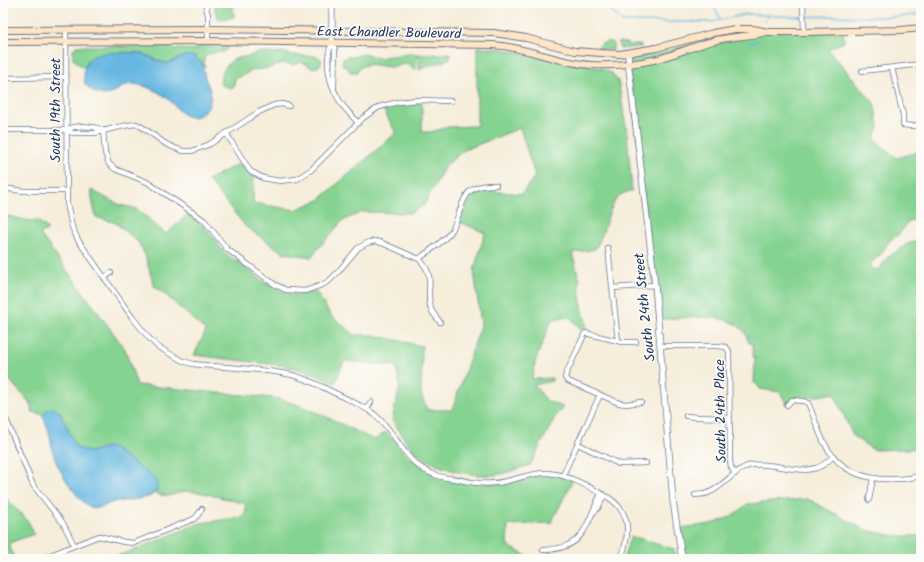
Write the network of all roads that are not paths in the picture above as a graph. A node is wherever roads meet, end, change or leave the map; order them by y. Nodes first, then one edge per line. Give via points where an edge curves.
1 (205, 3) edge
2 (332, 3) edge
3 (803, 3) edge
4 (921, 28) edge
5 (208, 29) junction
6 (3, 30) edge
7 (66, 30) junction
8 (332, 31) junction
9 (768, 32) junction
10 (804, 32) junction
11 (208, 41) junction
12 (3, 42) edge
13 (66, 42) junction
14 (332, 43) junction
15 (628, 53) junction
16 (629, 64) junction
17 (921, 64) edge
18 (892, 68) junction
19 (862, 71) dead end
20 (66, 77) junction
21 (3, 78) edge
22 (451, 101) dead end
23 (289, 106) dead end
24 (358, 123) junction
25 (921, 125) edge
26 (3, 130) edge
27 (67, 130) junction
28 (103, 130) junction
29 (226, 134) junction
30 (496, 185) dead end
31 (3, 188) edge
32 (67, 191) junction
33 (608, 248) dead end
34 (419, 259) junction
35 (112, 273) dead end
36 (104, 278) junction
37 (655, 285) junction
38 (613, 288) junction
39 (440, 322) dead end
40 (618, 341) junction
41 (636, 342) dead end
42 (660, 346) junction
43 (600, 395) junction
44 (371, 402) dead end
45 (641, 402) dead end
46 (787, 405) dead end
47 (367, 409) junction
48 (3, 412) edge
49 (686, 416) dead end
50 (729, 418) junction
51 (578, 444) junction
52 (833, 456) junction
53 (646, 463) dead end
54 (735, 474) junction
55 (563, 475) junction
56 (921, 476) edge
57 (873, 478) junction
58 (602, 495) junction
59 (695, 495) dead end
60 (868, 500) dead end
61 (202, 509) dead end
62 (74, 545) junction
63 (543, 550) dead end
64 (40, 559) edge
65 (621, 559) edge
66 (682, 559) edge

1 - 5 street
2 - 8 street
3 - 10 street
4 - 10 main road, East Chandler Boulevard
5 - 7 main road, East Chandler Boulevard
5 - 8 main road, East Chandler Boulevard
5 - 11 street
6 - 7 main road, East Chandler Boulevard
7 - 13 street, South 19th Street
8 - 14 street
8 - 15 main road, East Chandler Boulevard via 499,33 575,51 601,54
9 - 10 main road, East Chandler Boulevard
9 - 15 main road, East Chandler Boulevard via 753,29 730,30
9 - 16 main road, East Chandler Boulevard via 719,40
11 - 13 main road, East Chandler Boulevard
11 - 14 main road, East Chandler Boulevard
12 - 13 main road, East Chandler Boulevard
13 - 20 street, South 19th Street
14 - 16 main road, East Chandler Boulevard via 502,46 574,63
14 - 24 street via 329,50 329,79 338,99
15 - 16 street, South 24th Street
16 - 37 street, South 24th Street
17 - 18 street
18 - 19 street
18 - 25 street via 903,125
20 - 21 street
20 - 27 street, South 19th Street
22 - 24 street via 418,100 391,103 373,111
23 - 29 street via 274,105
24 - 29 street via 311,170 297,179 280,181 264,178 250,171
26 - 27 street
27 - 28 street via 71,127 95,127
27 - 32 street, South 19th Street
28 - 29 street via 136,124 166,144 183,151 201,148
28 - 34 street via 104,153 109,164 151,184 204,220 227,249 286,290 305,291 322,286 358,248 375,241
30 - 34 street via 485,184 468,194 463,199 452,230
31 - 32 street via 23,191
32 - 36 street, South 19th Street via 72,227 83,249
33 - 38 street
34 - 39 street via 428,270 429,302
35 - 36 street
36 - 47 street, South 19th Street via 158,347 183,361 292,375 317,384
37 - 38 street
37 - 42 street, South 24th Street
38 - 40 street
40 - 41 street
40 - 43 street via 585,333 566,374 565,378 568,381
42 - 50 street, South 24th Place via 726,347 729,351
42 - 66 street, South 24th Street
43 - 45 street via 619,403
43 - 51 street
44 - 47 street
46 - 52 street via 792,400 808,403 820,434
47 - 55 street, South 19th Street via 389,429 411,460 440,476 475,484 487,484 532,474
48 - 62 street via 33,485 63,523
49 - 50 street
50 - 54 street, South 24th Place via 730,461
51 - 53 street via 619,464
51 - 55 street
52 - 54 street via 819,468 802,470 752,465
52 - 57 street via 846,468
54 - 59 street via 707,494
55 - 58 street
56 - 57 street
57 - 60 street
58 - 63 street via 581,536 572,544 558,550
58 - 65 street via 618,506 627,524 628,535
61 - 62 street via 194,519 134,543 100,536
62 - 64 street

